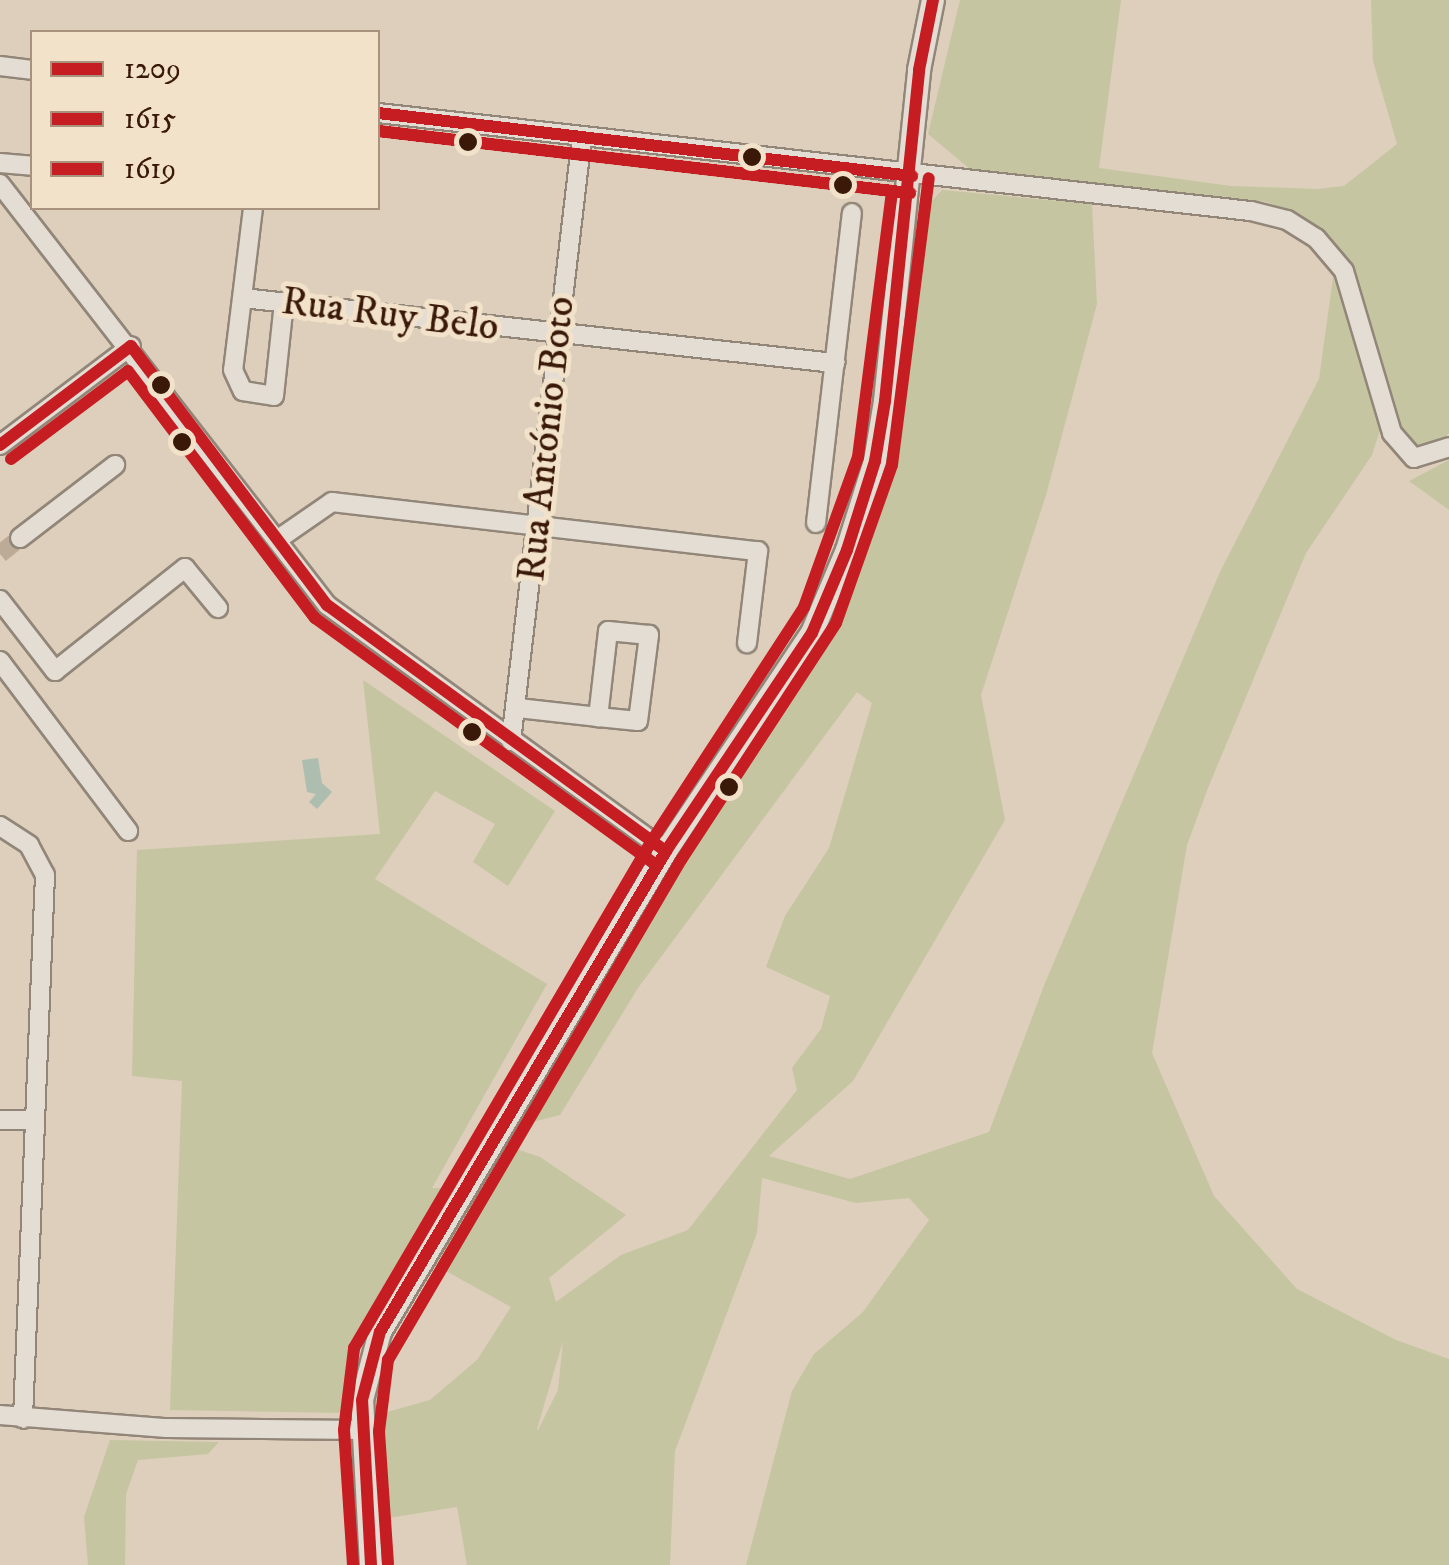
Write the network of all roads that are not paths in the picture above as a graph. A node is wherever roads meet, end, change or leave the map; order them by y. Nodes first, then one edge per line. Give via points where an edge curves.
1 (933, 0) edge
2 (0, 66) edge
3 (30, 70) edge
4 (380, 113) edge
5 (582, 137) junction
6 (0, 164) edge
7 (30, 166) edge
8 (912, 176) junction
9 (0, 184) edge
10 (253, 210) edge
11 (852, 213) dead end
12 (244, 298) junction
13 (284, 302) junction
14 (558, 334) junction
15 (132, 346) junction
16 (834, 363) junction
17 (0, 444) edge
18 (1449, 447) edge
19 (115, 465) dead end
20 (816, 523) dead end
21 (538, 525) junction
22 (20, 538) tunnel mouth
23 (277, 540) junction
24 (2, 606) edge
25 (218, 608) dead end
26 (747, 643) dead end
27 (0, 661) edge
28 (518, 708) junction
29 (598, 717) junction
30 (510, 741) junction
31 (0, 826) edge
32 (128, 831) dead end
33 (666, 850) junction
34 (0, 1120) edge
35 (35, 1120) junction
36 (0, 1416) edge
37 (23, 1419) junction
38 (361, 1430) junction
39 (371, 1565) edge

1 - 8 street via 919,70
2 - 3 street
4 - 5 street
5 - 8 street
5 - 14 street, Rua António Boto
6 - 7 street
8 - 18 street via 1288,220 1316,238 1344,271 1392,433 1414,458
8 - 33 street via 875,460 847,550 804,644
9 - 15 street
10 - 12 street
11 - 16 street
12 - 13 street, Rua Ruy Belo
12 - 13 street via 233,370 243,392 260,396 274,396
13 - 14 street, Rua Ruy Belo
14 - 16 street, Rua Ruy Belo
14 - 21 street, Rua António Boto
15 - 17 street
15 - 23 street
16 - 20 street
19 - 22 street
21 - 23 street via 332,502
21 - 26 street via 758,551
21 - 28 street, Rua António Boto
23 - 30 street via 339,614
24 - 25 street via 55,671 184,568
27 - 32 street
28 - 29 street
28 - 30 street, Rua António Boto
29 - 29 street via 638,721 649,634 608,631
30 - 33 street
31 - 35 street via 29,845 45,875
33 - 38 street via 380,1332 364,1377
34 - 35 street
35 - 37 street
36 - 37 street
37 - 38 street
38 - 39 street

